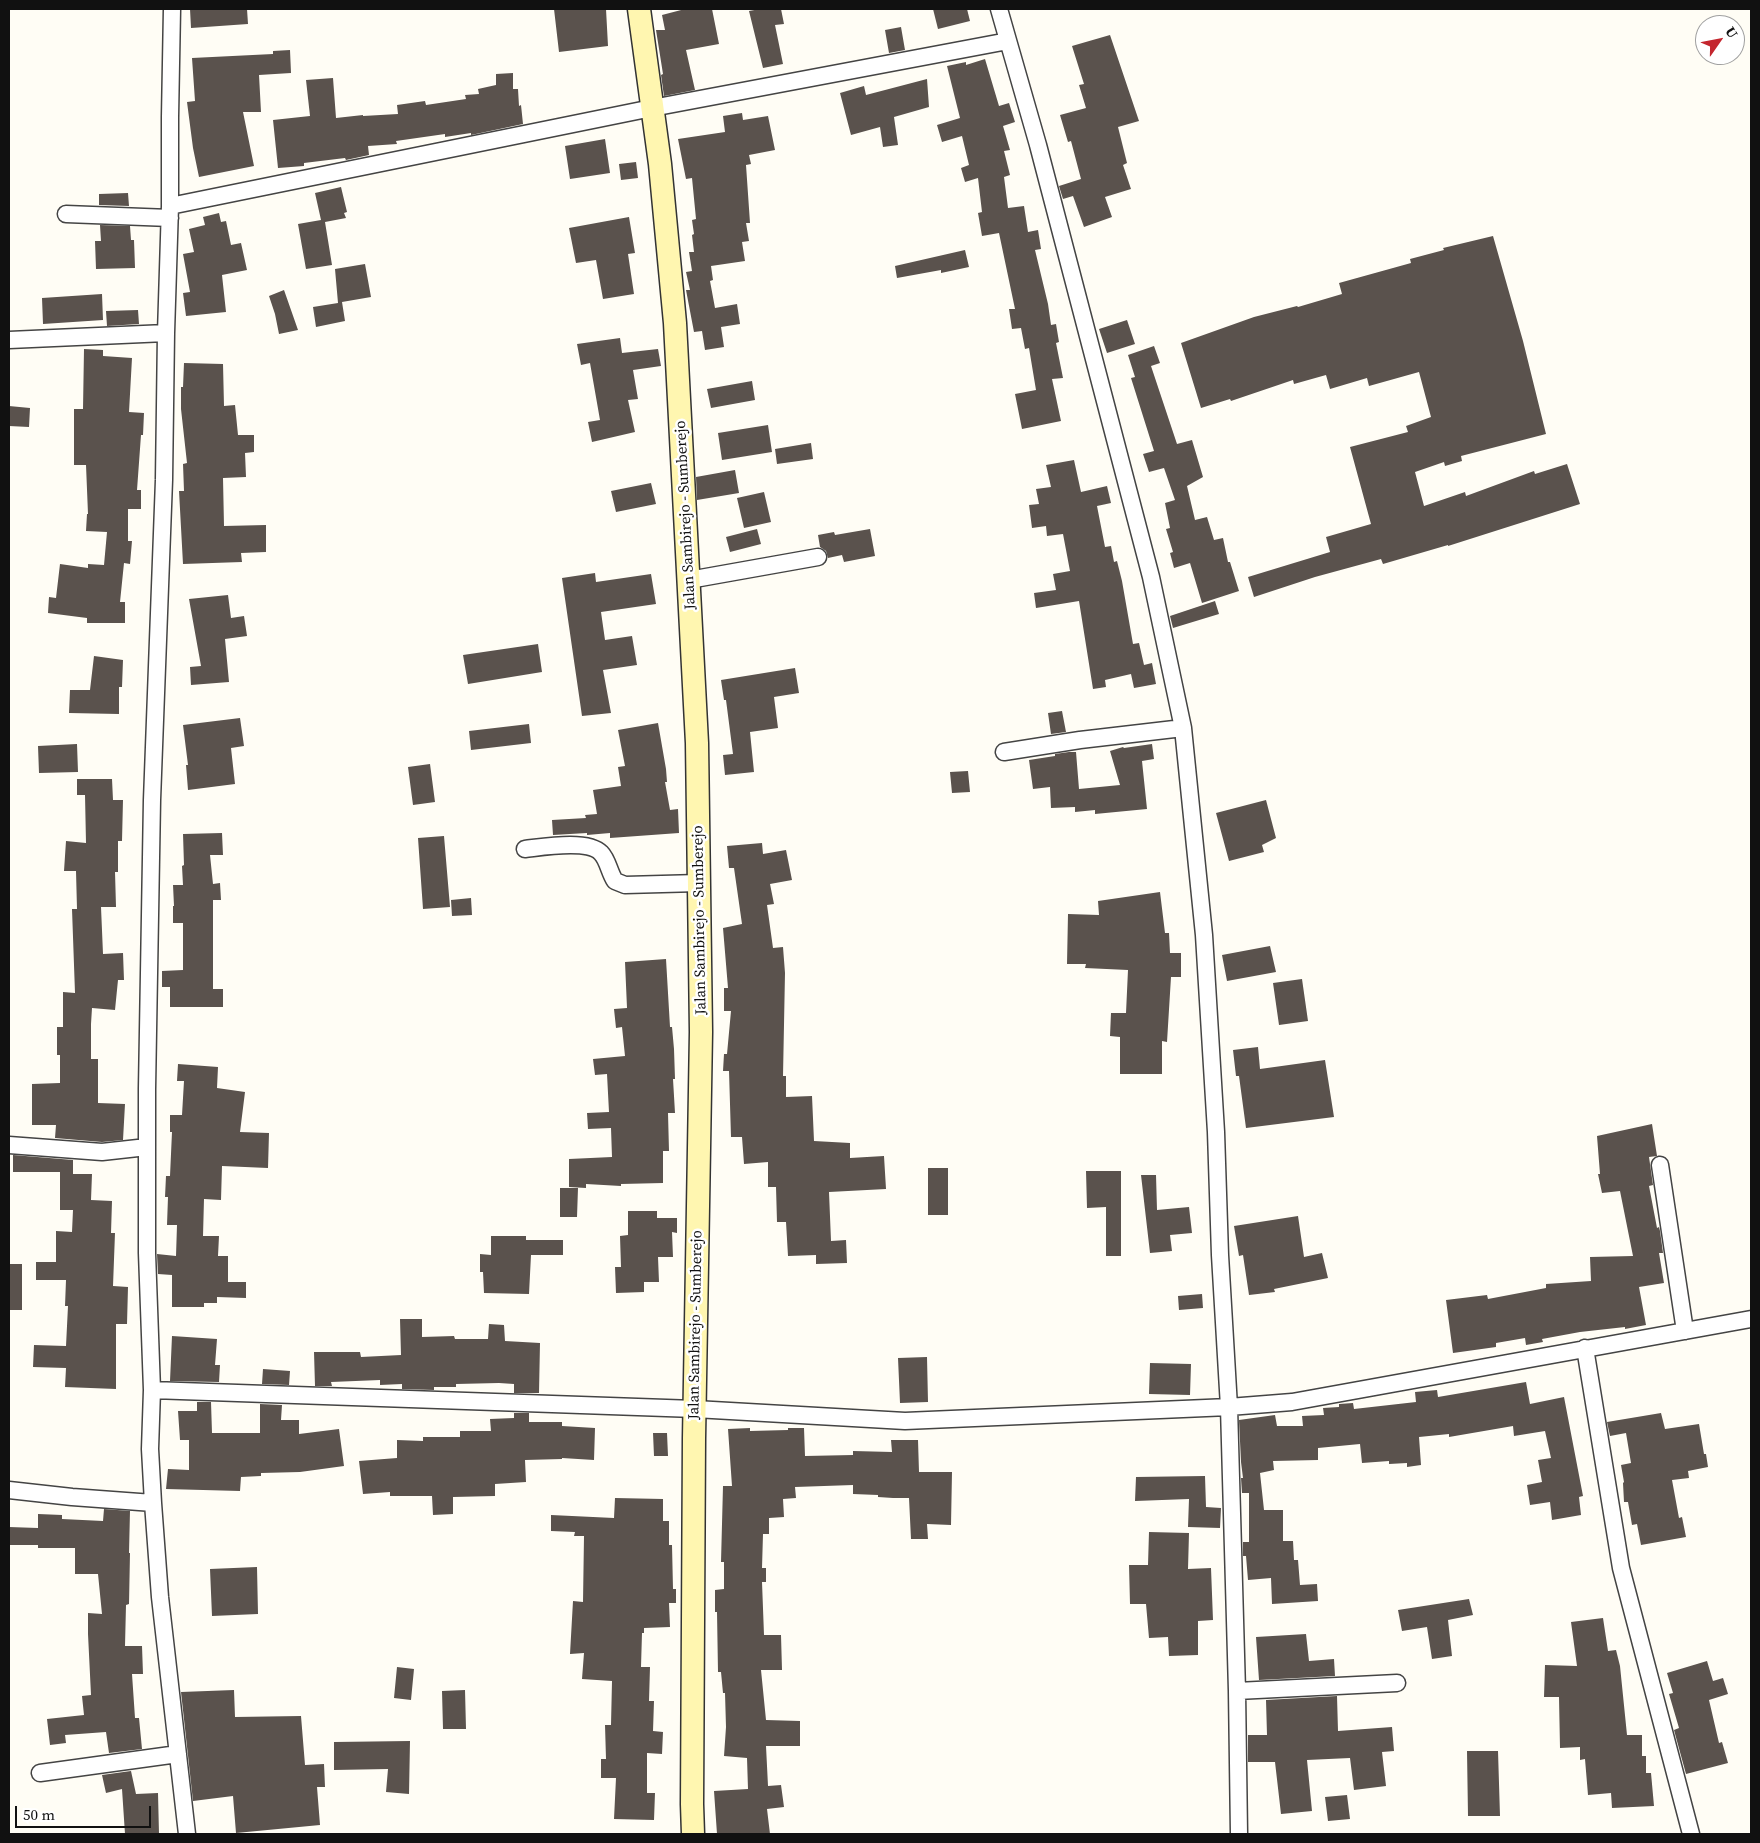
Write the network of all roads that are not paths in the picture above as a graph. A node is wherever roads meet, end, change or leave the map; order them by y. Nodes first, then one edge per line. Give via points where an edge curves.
1 (172, 9) edge
2 (638, 9) edge
3 (999, 9) edge
4 (1008, 41) junction
5 (652, 108) junction
6 (170, 212) junction
7 (66, 214) dead end
8 (166, 333) junction
9 (9, 340) edge
10 (818, 557) dead end
11 (689, 580) junction
12 (1183, 728) junction
13 (1004, 752) dead end
14 (525, 849) dead end
15 (699, 883) junction
16 (9, 1145) edge
17 (147, 1146) junction
18 (1660, 1165) dead end
19 (1751, 1319) edge
20 (1685, 1331) junction
21 (1585, 1348) junction
22 (152, 1390) junction
23 (1229, 1407) junction
24 (695, 1409) junction
25 (9, 1490) edge
26 (153, 1502) junction
27 (1398, 1683) dead end
28 (1237, 1691) junction
29 (178, 1754) junction
30 (40, 1773) dead end
31 (187, 1834) edge
32 (693, 1834) edge
33 (1239, 1834) edge
34 (1691, 1834) edge

1 - 6 street
2 - 5 main road, Jalan Sambirejo - Sumberejo
3 - 4 street
4 - 5 street
4 - 12 street via 1151,576
5 - 6 street
5 - 11 main road, Jalan Sambirejo - Sumberejo via 675,323
6 - 7 street
6 - 8 street
8 - 9 street
8 - 17 street via 152,800
10 - 11 street
11 - 15 main road, Jalan Sambirejo - Sumberejo via 698,743
12 - 13 street
12 - 23 street via 1204,935
14 - 15 street via 562,845 593,848 604,856 615,881 625,885
15 - 24 main road, Jalan Sambirejo - Sumberejo via 701,1032
16 - 17 street via 102,1152
17 - 22 street
18 - 20 street
19 - 20 street
20 - 21 street
21 - 23 street via 1292,1402
21 - 34 street via 1621,1568
22 - 24 street
22 - 26 street via 150,1449
23 - 24 street via 905,1421
23 - 28 street
24 - 32 main road, Jalan Sambirejo - Sumberejo
25 - 26 street
26 - 29 street
27 - 28 street
28 - 33 street
29 - 30 street
29 - 31 street

